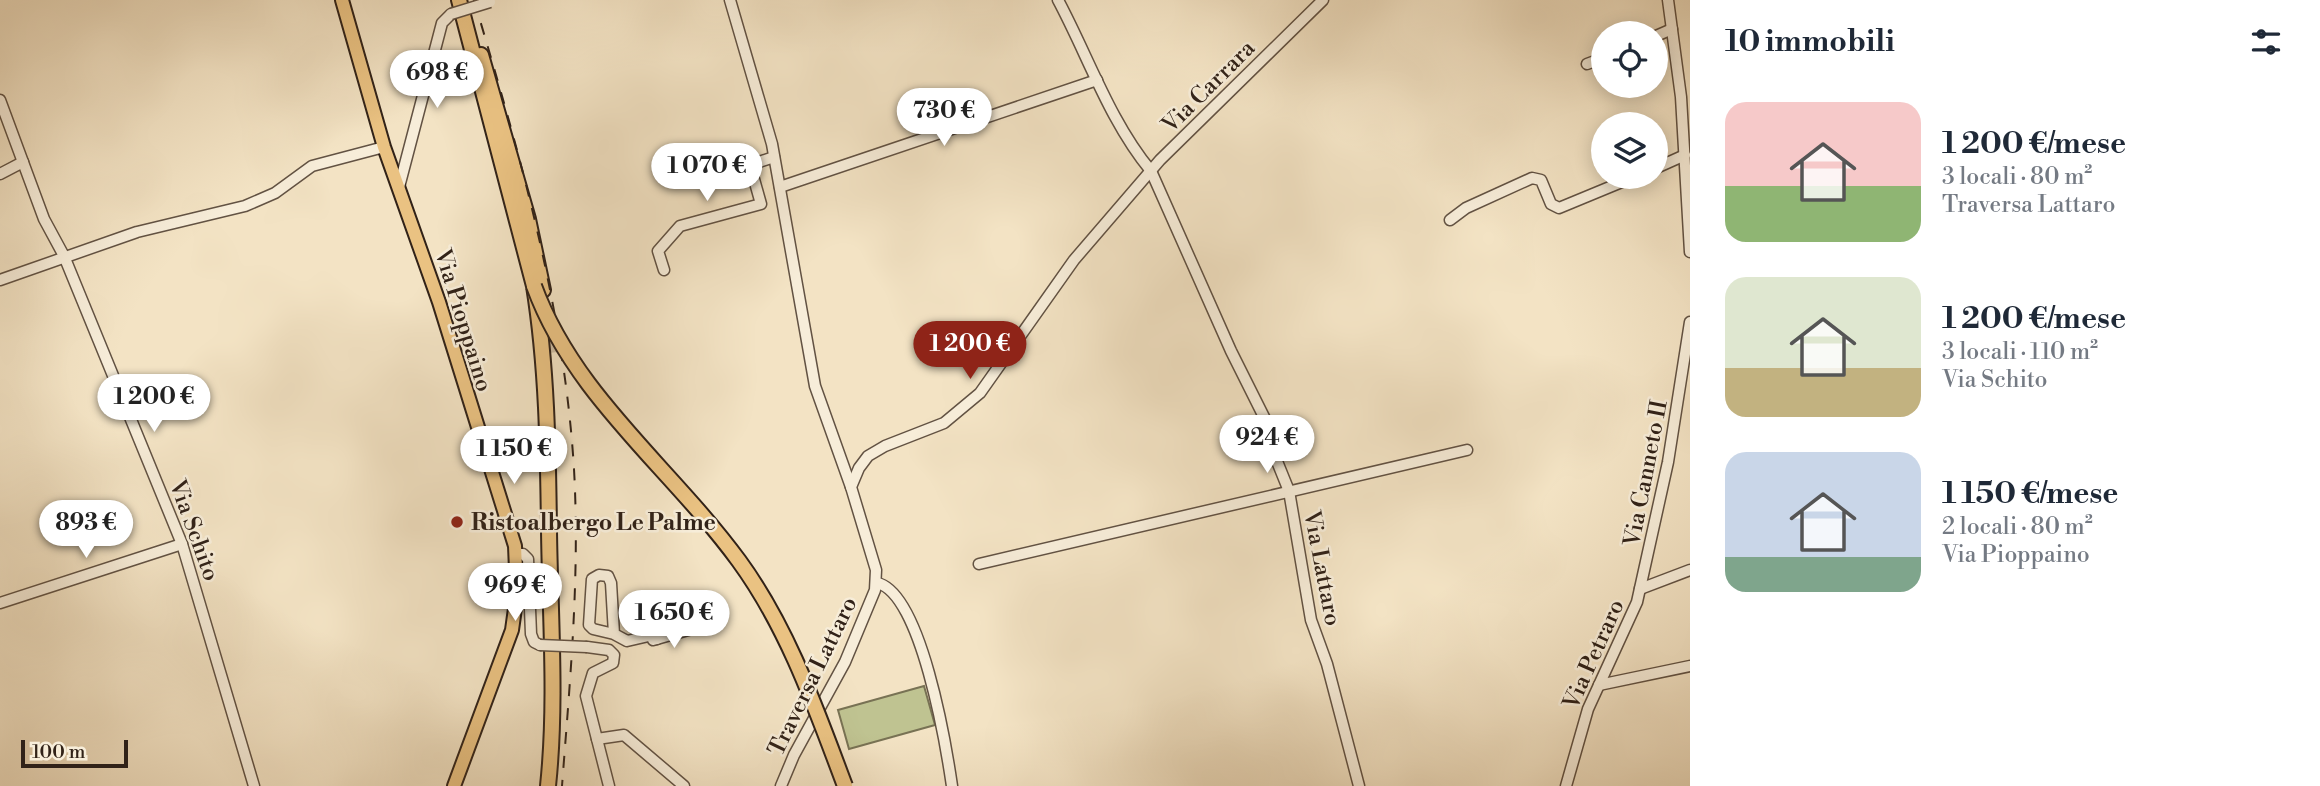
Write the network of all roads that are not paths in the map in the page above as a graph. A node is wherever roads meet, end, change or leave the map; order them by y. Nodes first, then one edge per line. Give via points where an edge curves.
1 (342, 0) edge
2 (460, 0) edge
3 (730, 0) edge
4 (1058, 0) edge
5 (1322, 0) edge
6 (1668, 0) edge
7 (490, 1) edge
8 (1672, 29) junction
9 (1668, 31) edge
10 (1591, 62) edge
11 (1587, 64) dead end
12 (1097, 80) junction
13 (0, 100) edge
14 (384, 147) junction
15 (1685, 155) junction
16 (774, 157) junction
17 (23, 162) junction
18 (1668, 163) edge
19 (1151, 171) junction
20 (0, 173) edge
21 (399, 187) junction
22 (780, 187) junction
23 (1605, 189) edge
24 (1450, 220) dead end
25 (1690, 252) edge
26 (64, 256) junction
27 (664, 270) dead end
28 (0, 281) edge
29 (538, 288) junction
30 (1690, 322) edge
31 (551, 355) tunnel mouth
32 (1467, 450) dead end
33 (851, 486) junction
34 (1289, 491) junction
35 (182, 544) junction
36 (516, 554) junction
37 (979, 564) dead end
38 (550, 569) junction
39 (1690, 570) edge
40 (877, 583) junction
41 (1640, 589) junction
42 (0, 603) edge
43 (720, 621) dead end
44 (614, 634) junction
45 (657, 639) junction
46 (612, 652) junction
47 (1690, 666) edge
48 (1599, 685) junction
49 (597, 739) junction
50 (254, 786) edge
51 (453, 786) edge
52 (548, 786) edge
53 (609, 786) edge
54 (684, 786) edge
55 (781, 786) edge
56 (845, 786) edge
57 (953, 786) edge
58 (1359, 786) edge
59 (1566, 786) edge

1 - 14 main road, Via Pioppaino
2 - 29 highway
2 - 29 highway via 533,238
3 - 16 street, Traversa Lattaro
4 - 12 street, Via Lattaro
5 - 19 street, Via Carrara
6 - 8 street
7 - 21 street, bridge via 451,15 442,23
8 - 9 street
8 - 15 street
10 - 11 street
12 - 19 street, Via Lattaro
12 - 22 street
13 - 17 street, Via Schito
14 - 21 main road, Via Pioppaino
14 - 26 street via 312,166 275,193 244,206 137,232
15 - 18 street
15 - 25 street
16 - 22 street, Traversa Lattaro
16 - 27 street via 750,164 761,204 677,228 658,251
17 - 20 street
17 - 26 street, Via Schito via 44,219
19 - 33 street via 1074,260 980,393 944,423 868,456
19 - 34 street, Via Lattaro via 1266,421
21 - 36 main road, Via Pioppaino
22 - 33 street, Traversa Lattaro via 815,386
23 - 24 street via 1559,208 1551,204 1541,180 1532,178
26 - 28 street
26 - 35 street, Via Schito
29 - 38 highway, bridge via 547,395
29 - 56 highway, bridge via 549,324 577,370 721,537 762,597 797,663
30 - 41 street, Via Canneto II via 1668,462
31 - 38 highway via 558,491
32 - 34 street
33 - 40 street, Traversa Lattaro
34 - 37 street
34 - 58 street, Via Lattaro via 1311,620
35 - 42 street
35 - 50 street, Via Schito
36 - 46 street, bridge via 528,559 534,642
36 - 51 main road, Via Pioppaino via 512,630
38 - 52 highway
39 - 41 street, Via Petraro
40 - 55 street, Traversa Lattaro via 845,663
40 - 57 street via 887,585 918,634
41 - 48 street, Via Petraro
43 - 45 street
44 - 44 street via 611,583 608,576 598,575 590,587 589,625
44 - 45 street via 627,641 653,635
45 - 46 street
46 - 49 street via 613,663 593,673 587,684
47 - 48 street
48 - 59 street, Via Petraro
49 - 53 street
49 - 54 street via 624,735

